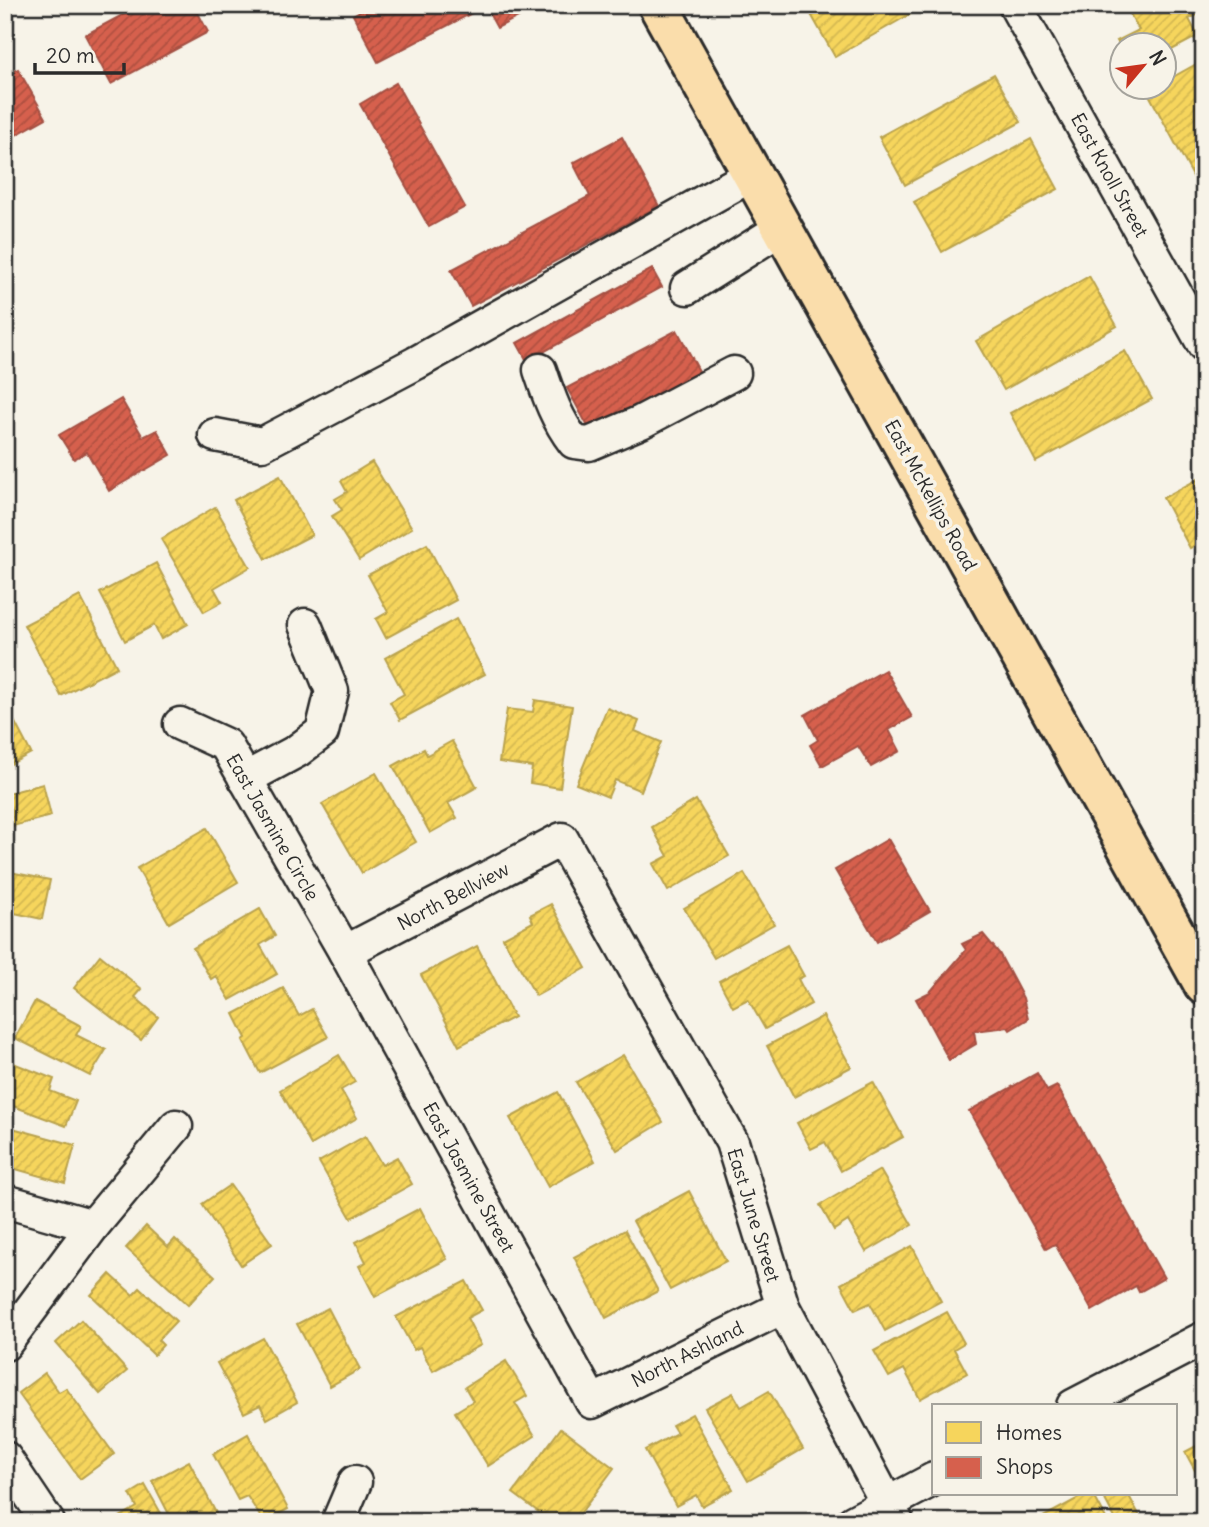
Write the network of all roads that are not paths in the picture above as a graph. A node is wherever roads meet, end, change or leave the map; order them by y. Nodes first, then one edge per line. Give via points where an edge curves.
1 (658, 5) edge
2 (1015, 5) edge
3 (753, 174) junction
4 (782, 228) junction
5 (687, 288) dead end
6 (1204, 345) edge
7 (540, 370) dead end
8 (734, 373) dead end
9 (215, 435) dead end
10 (305, 625) dead end
11 (180, 724) dead end
12 (245, 779) junction
13 (562, 839) joint
14 (345, 953) junction
15 (1204, 985) edge
16 (176, 1126) dead end
17 (5, 1201) edge
18 (93, 1226) junction
19 (783, 1307) junction
20 (1204, 1338) edge
21 (5, 1344) edge
22 (592, 1402) joint
23 (1077, 1404) edge
24 (5, 1458) edge
25 (932, 1481) edge
26 (355, 1482) dead end
27 (893, 1513) edge
28 (48, 1522) edge
29 (338, 1522) edge
30 (853, 1522) edge

1 - 3 main road, East McKellips Road
2 - 6 street, East Knoll Street
3 - 4 main road, East McKellips Road
3 - 9 street via 262,444
4 - 5 street
4 - 15 main road, East McKellips Road
7 - 8 street via 560,424 574,442 589,444
10 - 12 street via 332,691 322,732
11 - 12 street, East Jasmine Circle via 226,745
12 - 14 street, East Jasmine Circle
13 - 14 street, North Bellview
13 - 19 street, East June Street via 732,1142
14 - 22 street, East Jasmine Street
16 - 18 street
17 - 18 street
18 - 21 street
19 - 22 street, North Ashland
19 - 27 street, East June Street
20 - 23 street
24 - 28 street
25 - 27 street
26 - 29 street
27 - 30 street

